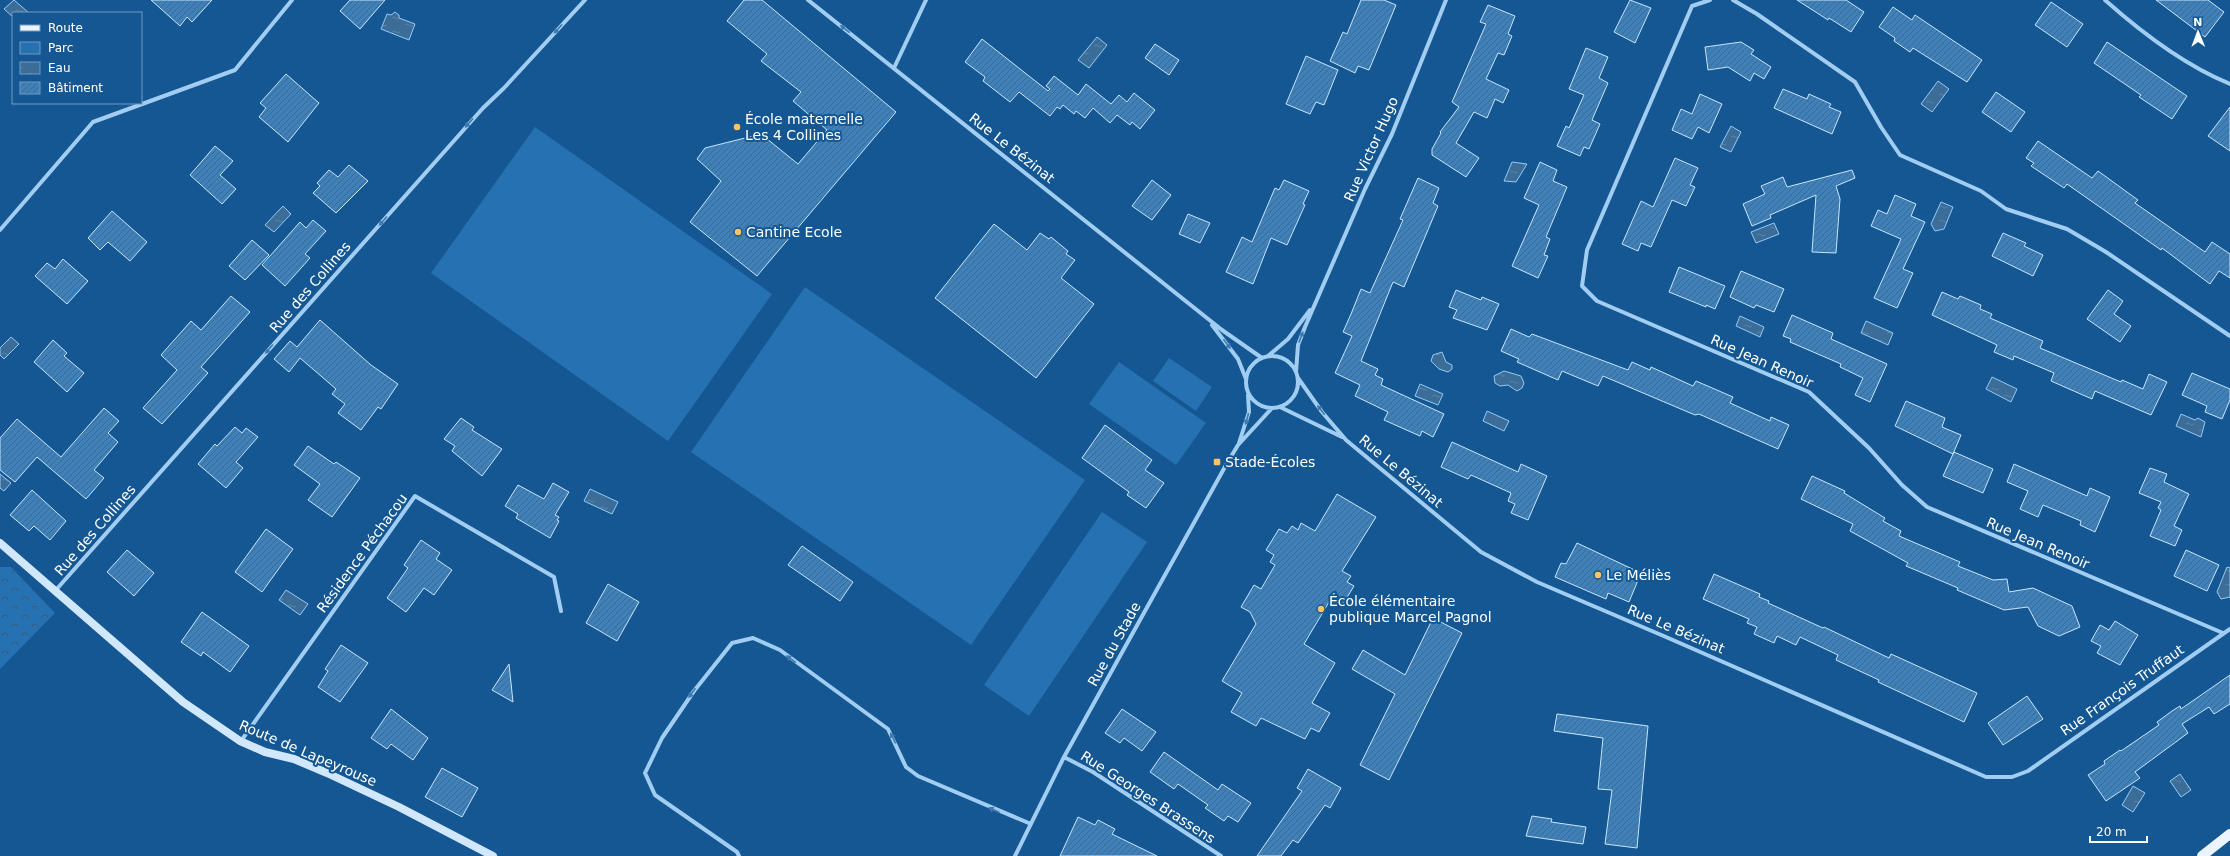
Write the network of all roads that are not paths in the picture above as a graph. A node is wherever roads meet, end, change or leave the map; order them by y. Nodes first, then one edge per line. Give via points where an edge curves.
1 (292, 0) edge
2 (585, 0) edge
3 (808, 0) edge
4 (926, 0) edge
5 (1446, 0) edge
6 (1710, 0) edge
7 (1733, 0) edge
8 (2105, 0) edge
9 (894, 68) junction
10 (2230, 84) edge
11 (0, 230) edge
12 (1314, 305) junction
13 (1203, 314) junction
14 (2230, 336) edge
15 (1268, 356) junction
16 (1262, 358) junction
17 (1296, 372) junction
18 (1298, 378) junction
19 (1246, 379) junction
20 (1248, 391) junction
21 (1280, 407) junction
22 (1272, 408) junction
23 (1346, 440) junction
24 (1238, 445) junction
25 (0, 543) edge
26 (55, 592) junction
27 (561, 611) dead end
28 (2230, 629) edge
29 (2223, 633) junction
30 (240, 741) junction
31 (1064, 757) junction
32 (2028, 771) joint
33 (1031, 824) junction
34 (2230, 834) edge
35 (493, 856) edge
36 (739, 856) edge
37 (1015, 856) edge
38 (1220, 856) edge
39 (2202, 856) edge

1 - 11 street via 235,70 93,122
2 -> 26 street, Rue des Collines via 504,88 482,108
9 -> 3 street, Rue Le Bézinat
4 - 9 street
5 - 12 street, Rue Victor Hugo via 1392,134
6 - 29 street, Rue Jean Renoir via 1692,6 1587,250 1582,286 1597,301 1809,392 1870,448 1902,485 1927,507
7 - 14 street via 1855,82 1880,128 1900,154 1981,191 2006,209 2067,229 2106,252
8 - 10 street via 2134,26 2207,75
9 - 13 street, Rue Le Bézinat
12 - 15 street, Rue Victor Hugo via 1288,339
17 -> 12 street, Rue Victor Hugo via 1298,345
13 - 16 street, Rue Le Bézinat
13 -> 19 street, Rue Le Bézinat via 1238,359
15 - 16 street
15 - 17 street via 1285,359
16 - 19 street via 1253,364
17 - 18 street
18 - 21 street via 1298,389 1294,396
23 -> 18 street, Rue Le Bézinat
19 - 20 street
20 - 22 street via 1256,402
20 -> 24 street, Rue du Stade via 1249,412
21 - 22 street
21 - 23 street, Rue Le Bézinat
22 - 24 street, Rue du Stade
23 - 32 street, Rue Le Bézinat via 1481,552 1537,582 1986,777 2012,777
24 - 31 street, Rue du Stade
25 - 26 street, Route de Lapeyrouse
26 - 30 street, Route de Lapeyrouse via 183,702
27 - 30 street, Résidence Péchacou via 554,577 415,496
28 - 29 street, Rue François Truffaut
29 - 32 street, Rue François Truffaut
30 - 35 street, Route de Lapeyrouse via 265,752 294,759 375,796
31 - 33 street, Rue du Stade
31 - 38 street, Rue Georges Brassens via 1093,772
33 -> 36 street via 918,776 906,767 888,729 780,650 753,638 732,643 694,691 662,738 645,773 655,795 737,852
33 - 37 street, Rue du Stade
34 - 39 main road

